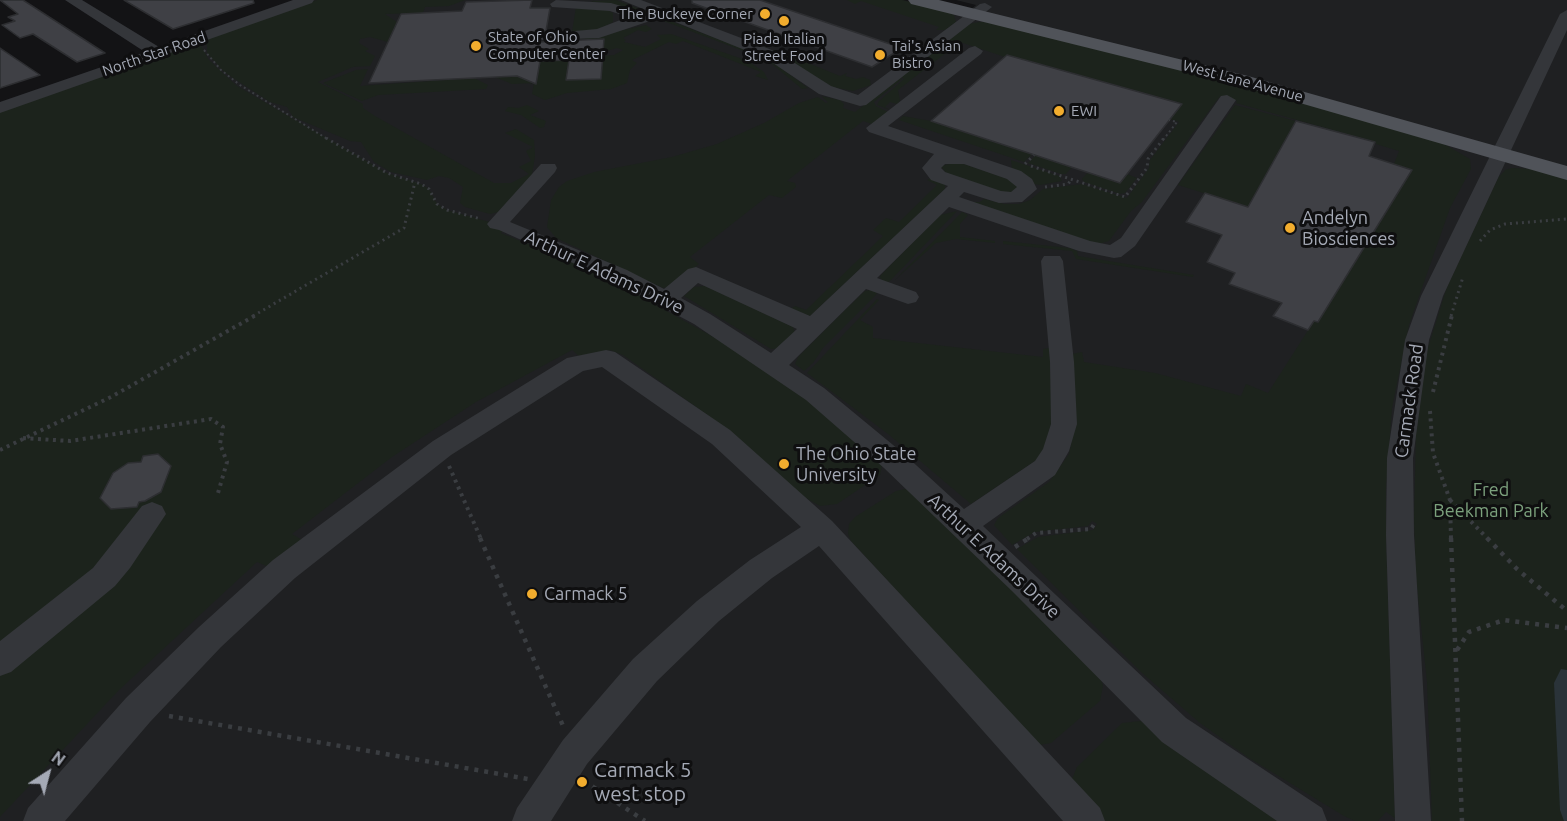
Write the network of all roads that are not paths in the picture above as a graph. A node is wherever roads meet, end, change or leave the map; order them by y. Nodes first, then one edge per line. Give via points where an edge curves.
1 (72, 0) edge
2 (307, 0) edge
3 (628, 0) edge
4 (916, 0) edge
5 (956, 0) edge
6 (557, 4) dead end
7 (980, 10) junction
8 (1567, 14) edge
9 (644, 17) junction
10 (548, 37) dead end
11 (975, 51) dead end
12 (157, 52) junction
13 (825, 90) junction
14 (1227, 100) dead end
15 (0, 108) edge
16 (1501, 148) junction
17 (971, 161) junction
18 (1567, 161) edge
19 (1567, 173) edge
20 (961, 184) junction
21 (946, 199) junction
22 (509, 228) junction
23 (1052, 261) dead end
24 (862, 280) junction
25 (908, 297) dead end
26 (666, 299) junction
27 (814, 327) junction
28 (774, 365) junction
29 (152, 514) dead end
30 (962, 525) junction
31 (822, 529) junction
32 (0, 661) edge
33 (41, 821) edge
34 (530, 821) edge
35 (1087, 821) edge
36 (1310, 821) edge
37 (1413, 821) edge

1 - 12 street
2 - 12 street, North Star Road
3 - 13 street via 772,56
4 - 7 main road, West Lane Avenue
5 - 7 main road, West Lane Avenue
6 - 9 street via 594,4
7 - 13 street via 860,101
7 - 16 main road, West Lane Avenue
8 - 16 street, Carmack Road
9 - 10 street via 599,33
9 - 13 street via 752,58 805,94
11 - 17 street via 875,128
12 - 15 street, North Star Road
14 - 21 street via 1128,242 1114,252 1086,247
16 - 18 main road, West Lane Avenue
16 - 19 main road, West Lane Avenue
16 - 37 street, Carmack Road via 1432,296 1407,395 1400,458 1400,535
17 - 20 street via 948,157 932,164 938,176
17 - 20 street via 1014,175 1027,189 1015,198 999,197
20 - 21 street
21 - 24 street
22 - 22 street via 553,171
22 - 26 street, Arthur E Adams Drive
23 - 30 street via 1064,424 1056,451 1044,468
24 - 25 street
24 - 27 street
26 - 27 street via 696,274
26 - 28 street, Arthur E Adams Drive
27 - 28 street
28 - 30 street, Arthur E Adams Drive via 833,409
29 - 32 street via 104,577
30 - 36 street, Arthur E Adams Drive via 1174,730
31 - 33 street via 721,437 606,358 576,364 442,448 284,569 138,710
31 - 34 street via 708,610 645,670 564,768
31 - 35 street

